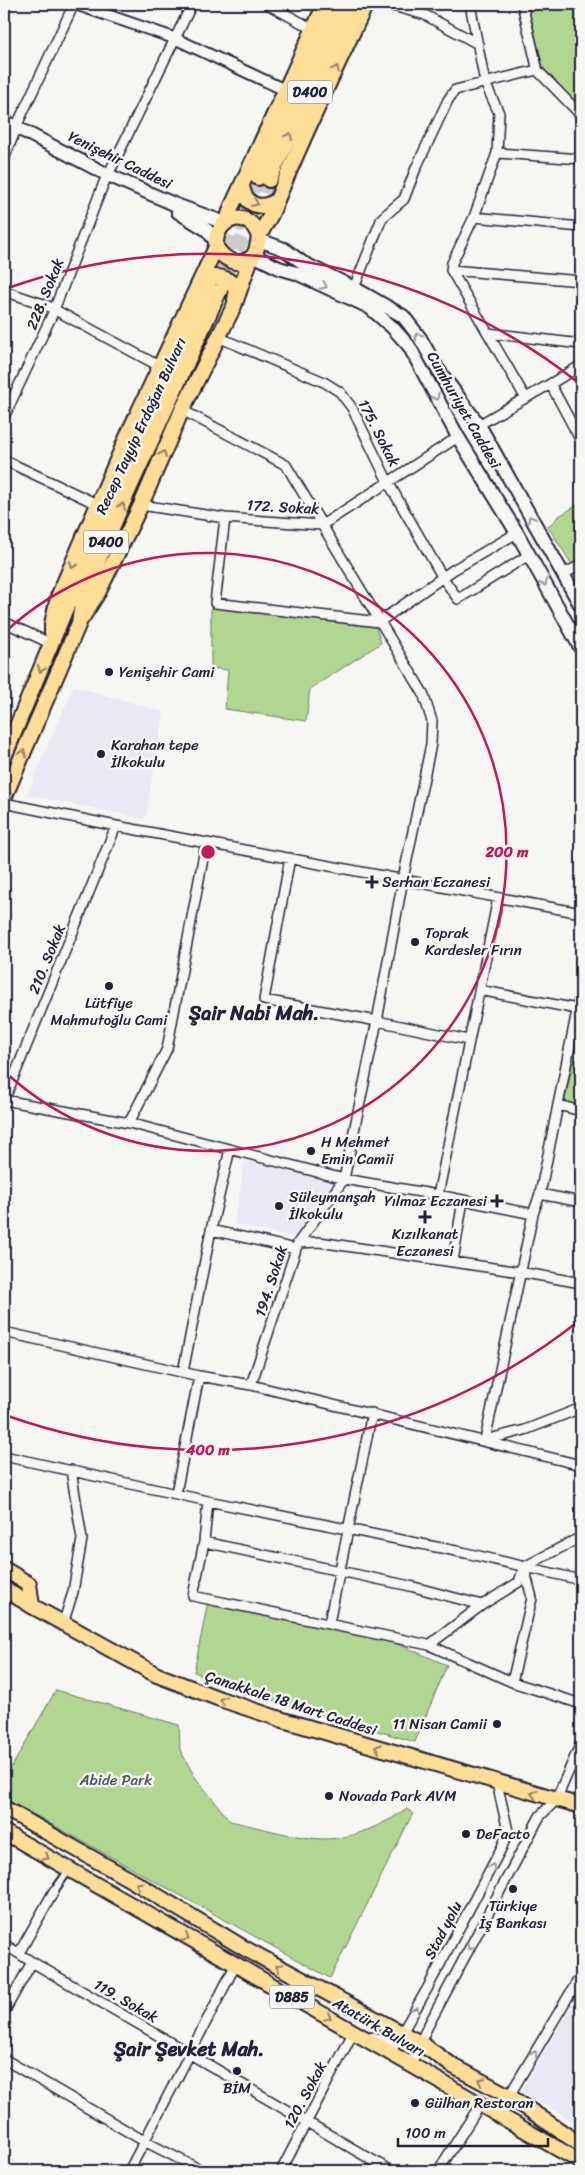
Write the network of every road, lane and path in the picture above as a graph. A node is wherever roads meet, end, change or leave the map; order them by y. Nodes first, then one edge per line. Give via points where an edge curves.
1 (74, 4) edge
2 (192, 4) edge
3 (266, 4) edge
4 (325, 4) edge
5 (336, 4) edge
6 (351, 4) edge
7 (366, 4) edge
8 (386, 4) edge
9 (470, 4) edge
10 (522, 4) edge
11 (313, 29) junction
12 (174, 38) junction
13 (478, 44) junction
14 (538, 70) junction
15 (485, 83) junction
16 (285, 90) junction
17 (581, 116) edge
18 (4, 121) edge
19 (11, 130) edge
20 (497, 153) junction
21 (4, 159) edge
22 (581, 159) edge
23 (107, 177) junction
24 (242, 186) junction
25 (276, 201) junction
26 (474, 217) junction
27 (226, 222) junction
28 (581, 227) edge
29 (259, 238) junction
30 (216, 244) junction
31 (252, 256) junction
32 (451, 270) junction
33 (581, 281) edge
34 (210, 287) junction
35 (354, 288) junction
36 (4, 291) edge
37 (234, 306) junction
38 (55, 310) junction
39 (488, 333) junction
40 (218, 337) junction
41 (581, 344) edge
42 (581, 365) edge
43 (159, 366) junction
44 (551, 385) junction
45 (525, 397) junction
46 (182, 410) junction
47 (4, 417) edge
48 (479, 425) junction
49 (458, 437) junction
50 (581, 441) edge
51 (4, 460) edge
52 (388, 482) junction
53 (99, 505) junction
54 (141, 505) junction
55 (225, 518) junction
56 (322, 525) junction
57 (517, 532) junction
58 (529, 555) junction
59 (581, 566) edge
60 (563, 574) junction
61 (443, 578) junction
62 (581, 606) edge
63 (4, 622) edge
64 (379, 622) junction
65 (79, 623) junction
66 (52, 644) junction
67 (581, 649) edge
68 (4, 756) edge
69 (4, 798) edge
70 (4, 803) edge
71 (116, 826) junction
72 (206, 843) junction
73 (290, 858) junction
74 (403, 879) junction
75 (498, 898) junction
76 (581, 913) edge
77 (478, 990) junction
78 (581, 991) edge
79 (578, 1009) junction
80 (377, 1021) junction
81 (468, 1040) junction
82 (4, 1101) edge
83 (558, 1105) junction
84 (581, 1111) edge
85 (129, 1123) junction
86 (230, 1150) junction
87 (344, 1179) junction
88 (540, 1194) junction
89 (438, 1195) junction
90 (463, 1200) junction
91 (581, 1202) edge
92 (533, 1214) junction
93 (212, 1230) junction
94 (297, 1246) junction
95 (452, 1261) junction
96 (520, 1272) junction
97 (581, 1283) edge
98 (5, 1333) edge
99 (4, 1343) edge
100 (183, 1372) junction
101 (199, 1376) junction
102 (251, 1385) junction
103 (581, 1408) edge
104 (372, 1413) junction
105 (485, 1440) junction
106 (4, 1456) edge
107 (581, 1465) edge
108 (71, 1470) junction
109 (176, 1494) junction
110 (208, 1501) junction
111 (348, 1528) junction
112 (581, 1537) edge
113 (204, 1542) junction
114 (524, 1567) junction
115 (4, 1570) edge
116 (340, 1572) junction
117 (581, 1580) edge
118 (4, 1589) edge
119 (482, 1605) junction
120 (32, 1606) junction
121 (329, 1623) junction
122 (63, 1624) junction
123 (429, 1645) junction
124 (512, 1682) junction
125 (581, 1704) edge
126 (581, 1743) edge
127 (497, 1783) junction
128 (556, 1800) junction
129 (581, 1806) edge
130 (4, 1808) edge
131 (4, 1832) edge
132 (69, 1870) junction
133 (54, 1890) joint
134 (4, 1944) edge
135 (19, 1953) junction
136 (32, 1962) junction
137 (235, 1966) junction
138 (581, 1975) edge
139 (4, 2012) edge
140 (354, 2031) junction
141 (402, 2034) junction
142 (420, 2044) junction
143 (190, 2054) junction
144 (4, 2059) edge
145 (412, 2064) junction
146 (509, 2096) junction
147 (480, 2105) junction
148 (306, 2123) junction
149 (144, 2140) junction
150 (581, 2145) edge
151 (581, 2162) edge
152 (129, 2171) edge
153 (203, 2171) edge
154 (281, 2171) edge
155 (391, 2171) edge
156 (438, 2171) edge

1 - 12 street
1 - 19 street
2 - 12 street, 228. Sokak
3 - 11 street
4 - 11 main road
5 -> 6 main road, D400 via 263,179
25 -> 7 main road
8 - 13 street via 425,15
9 - 13 street
10 - 14 street
11 - 16 main road
12 - 16 street
12 - 23 street, 228. Sokak
13 - 15 street
14 - 15 street
14 - 17 street
15 - 20 street via 499,113
15 - 35 street via 455,90 448,100 404,199 382,218
16 - 24 main road
18 - 19 main road, Yenişehir Caddesi
19 - 21 street
19 - 23 main road, Yenişehir Caddesi
20 - 22 street
20 - 26 street
23 - 27 main road, Yenişehir Caddesi
23 - 30 main road, Yenişehir Caddesi via 207,230
23 - 38 street, 228. Sokak
24 -> 25 main road via 243,194 254,205 261,207
24 - 27 main road
25 - 29 main road
26 - 28 street
26 - 32 street
27 - 29 main road via 234,219 248,221 254,225
27 - 30 main road via 217,232
29 - 31 main road via 259,246
29 - 35 main road, Cumhuriyet Caddesi
30 - 31 main road via 224,258 230,261 238,262
30 - 34 main road
31 - 37 main road
31 -> 49 main road, Cumhuriyet Caddesi via 369,308 392,327 409,346
32 - 33 street
32 - 39 street
34 - 37 main road via 215,276 229,280 235,288
34 - 43 main road
65 -> 34 main road, Recep Tayyip Erdoğan Bulvarı / D400 via 83,596
34 - 66 main road, Recep Tayyip Erdoğan Bulvarı / D400 via 108,508
48 -> 35 main road, Cumhuriyet Caddesi via 403,316
36 - 38 street
37 - 40 main road
38 - 43 street
38 - 47 street, 228. Sokak
39 - 41 street
39 - 45 street
40 - 46 main road
40 - 52 street, 175. Sokak via 324,382 340,392 352,408
42 - 44 street
43 - 53 main road
44 - 45 street
44 - 50 street
45 - 48 street
54 -> 46 main road
46 - 56 street, 194. Sokak via 286,464
60 -> 48 main road, Cumhuriyet Caddesi
49 - 52 street, 172. Sokak
49 - 57 main road, Cumhuriyet Caddesi
51 - 53 street
52 - 56 street, 172. Sokak
52 - 61 street, 175. Sokak
53 -> 66 main road via 58,597 52,624
54 - 55 street, 172. Sokak
54 - 65 main road via 99,591
55 - 56 street, 172. Sokak
55 - 64 street via 215,603
56 - 64 street, 194. Sokak
57 - 58 main road, Cumhuriyet Caddesi
57 - 61 street
58 - 61 street, 175. Sokak via 458,599
58 -> 67 main road, Cumhuriyet Caddesi
59 - 60 street
60 - 62 main road, Cumhuriyet Caddesi
61 - 64 street
63 - 66 street
64 - 74 street, 194. Sokak via 423,693 432,721 431,744
69 -> 65 main road, Recep Tayyip Erdoğan Bulvarı / D400
66 -> 68 main road, Recep Tayyip Erdoğan Bulvarı / D400
70 - 71 street
71 - 72 street
71 - 82 street, 210. Sokak
72 - 73 street
72 - 85 street via 167,1049
73 - 74 street
73 - 80 street via 264,1000
74 - 75 street
74 - 80 street, 194. Sokak
75 - 76 street
75 - 77 street
77 - 79 street
77 - 81 street
78 - 79 street
79 - 83 street
80 - 81 street
80 - 87 street, 194. Sokak
81 - 89 street
82 - 85 street
83 - 84 street
83 - 88 street
85 - 86 street
86 - 87 street
86 - 93 street
87 - 89 street
87 - 94 street, 194. Sokak
88 - 91 street
88 - 92 street
89 - 90 street
90 - 92 street
90 - 95 street
92 - 96 street
93 - 94 street
93 - 100 street
94 - 95 street via 320,1242
94 - 102 street, 194. Sokak
95 - 96 street
96 - 97 street
96 - 105 street
98 - 99 street
98 - 100 street
100 - 101 street
101 - 102 street
101 - 109 street
102 - 104 street
103 - 105 street via 525,1430
104 - 105 street
104 - 111 street
105 - 107 street
106 - 108 street
108 - 109 street
108 - 122 street via 82,1538 73,1592
109 - 110 street
110 - 111 street
110 - 113 street
111 - 114 street
111 - 116 street
112 - 114 street
113 - 116 street
113 - 121 street via 194,1596
114 - 117 street
114 - 119 street via 519,1582
114 - 124 street via 532,1598
115 - 120 main road via 29,1584
116 - 119 street
116 - 121 street
118 - 120 main road, Çanakkale 18 Mart Caddesi
119 - 123 street
120 - 122 main road, Çanakkale 18 Mart Caddesi
121 - 123 street
127 -> 122 main road, Çanakkale 18 Mart Caddesi via 220,1699 157,1675
123 - 124 street
124 - 125 street
126 - 128 street
128 -> 127 main road, Çanakkale 18 Mart Caddesi
141 -> 127 street, Stad yolu via 502,1847 508,1831
128 - 129 main road, Çanakkale 18 Mart Caddesi
128 -> 142 street via 540,1816
141 -> 130 main road via 244,1948
131 -> 132 main road, Atatürk Bulvarı / D885
132 - 133 street
132 -> 137 main road, Atatürk Bulvarı / D885
133 - 135 street
134 - 135 street, 119. Sokak
135 - 136 street, 119. Sokak
136 - 139 street
136 - 143 street, 119. Sokak
137 -> 140 main road, Atatürk Bulvarı / D885
137 - 143 street
146 -> 138 street
140 - 141 street via 396,2045
140 - 145 main road, Atatürk Bulvarı / D885
140 - 148 street, 120. Sokak
141 - 142 main road
142 - 145 street
146 -> 142 main road
143 - 148 street, 119. Sokak
143 - 149 street
144 - 149 street
145 - 147 main road, Atatürk Bulvarı / D885
146 - 150 main road
147 - 151 main road, Atatürk Bulvarı / D885
147 - 156 street
148 - 154 street, 120. Sokak
148 - 155 street, 119. Sokak
149 - 152 street
149 - 153 street

